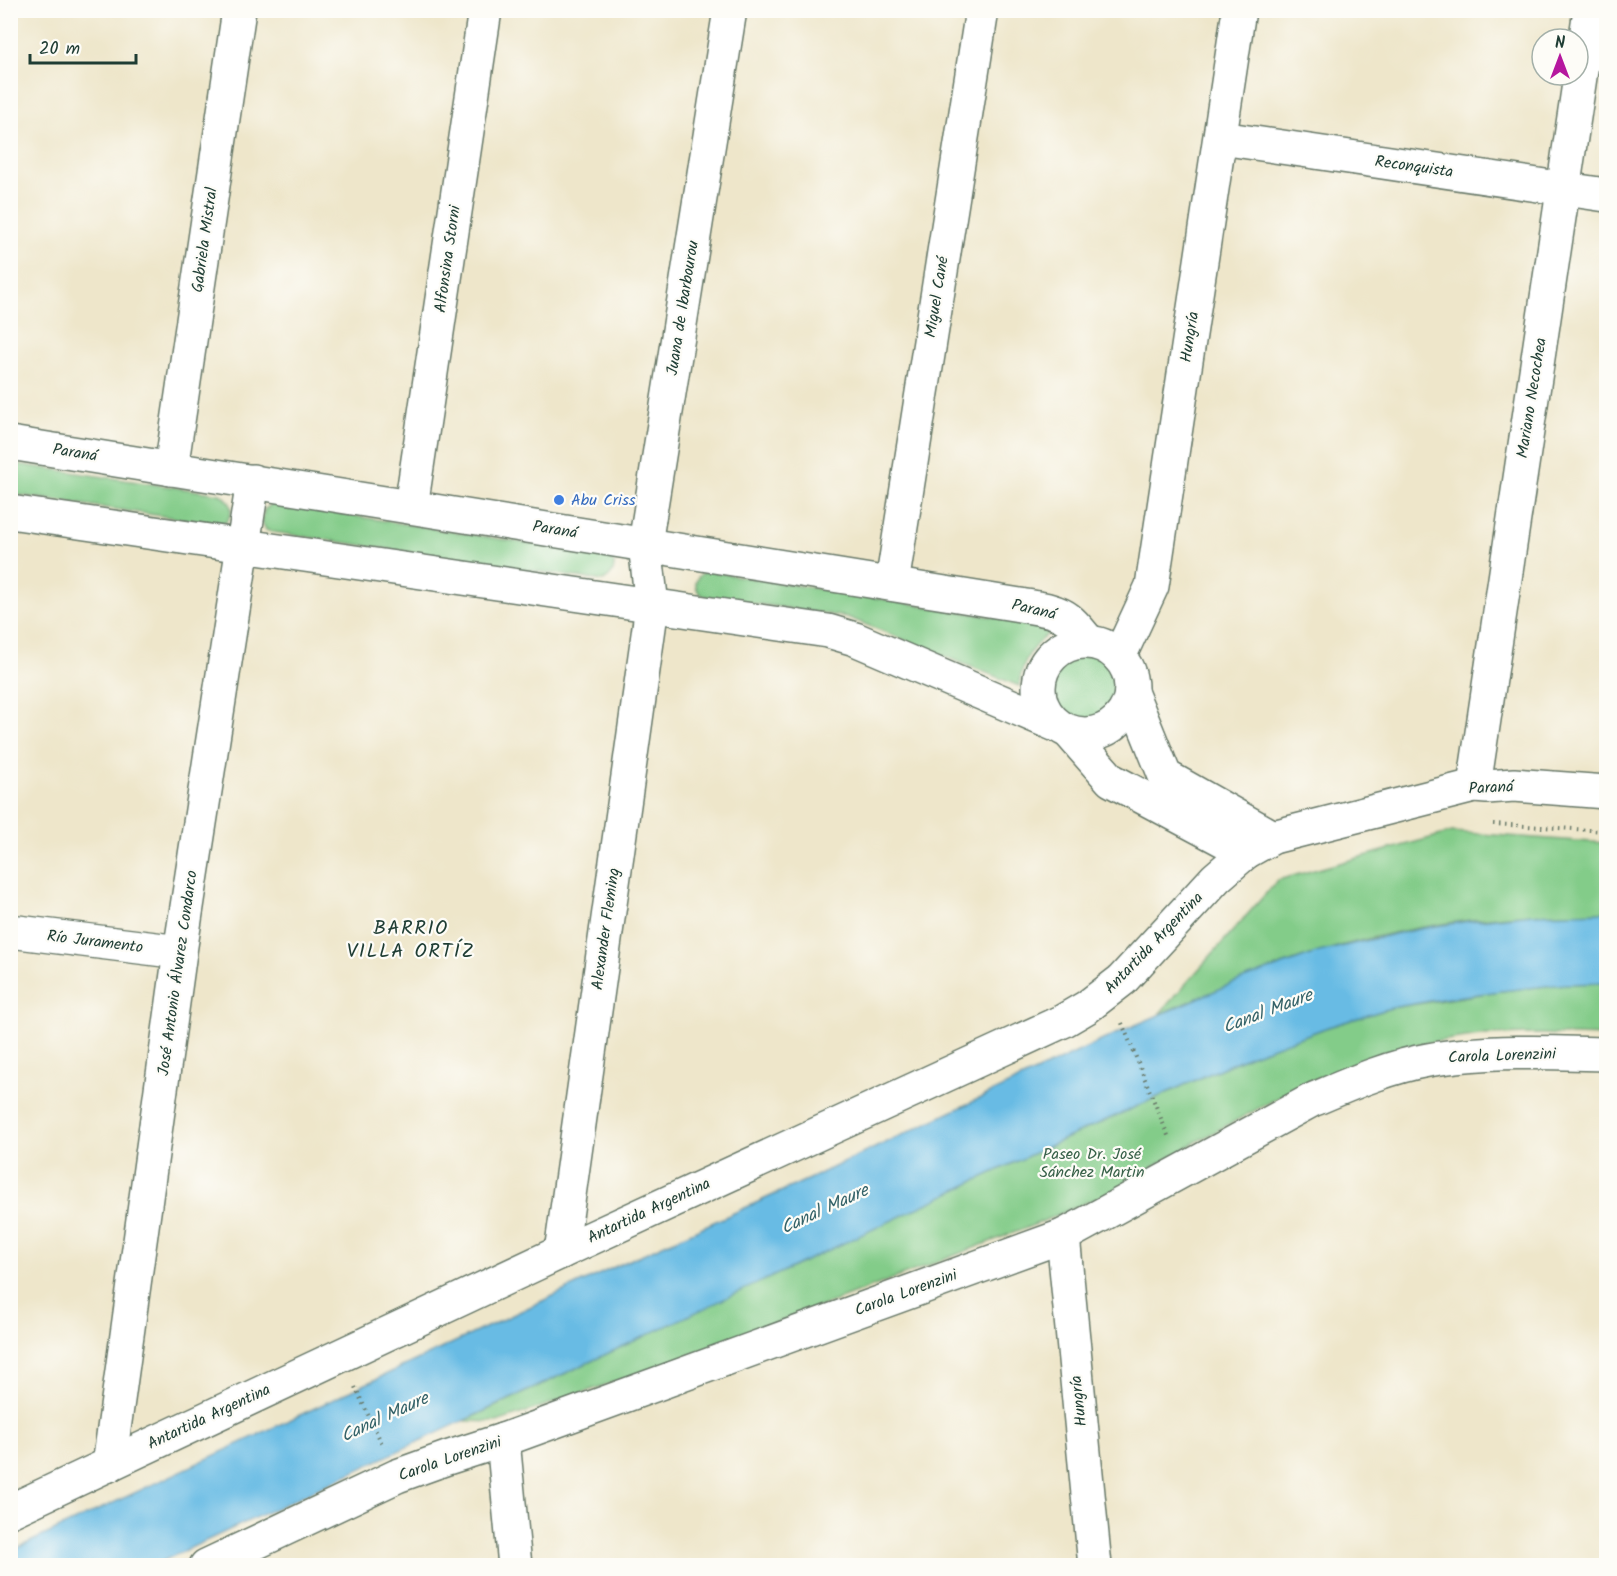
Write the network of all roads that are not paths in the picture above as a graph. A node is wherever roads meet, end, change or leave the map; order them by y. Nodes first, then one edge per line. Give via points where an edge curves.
1 (239, 10) edge
2 (485, 10) edge
3 (730, 10) edge
4 (982, 10) edge
5 (1239, 10) edge
6 (1590, 10) edge
7 (1221, 138) junction
8 (1563, 189) junction
9 (1606, 195) edge
10 (10, 443) edge
11 (171, 469) junction
12 (253, 482) junction
13 (411, 507) junction
14 (10, 512) edge
15 (645, 544) junction
16 (242, 546) junction
17 (892, 584) junction
18 (652, 606) junction
19 (1088, 641) junction
20 (1119, 657) junction
21 (1131, 692) junction
22 (1063, 728) junction
23 (1474, 786) junction
24 (1606, 792) edge
25 (1260, 844) junction
26 (10, 931) edge
27 (180, 952) junction
28 (1606, 1054) edge
29 (1063, 1236) junction
30 (561, 1252) junction
31 (502, 1440) junction
32 (109, 1465) junction
33 (10, 1511) edge
34 (218, 1563) edge
35 (515, 1566) edge
36 (1095, 1566) edge

1 - 11 street, Gabriela Mistral
2 - 13 street, Alfonsina Storni
3 - 15 street, Juana de Ibarbourou
4 - 17 street, Miguel Cané
5 - 7 street, Hungría
6 - 8 street, Mariano Necochea
7 - 8 street, Reconquista
7 - 20 street, Hungría via 1152,586
8 - 9 street, Reconquista
8 - 23 street, Mariano Necochea
10 - 11 street, Paraná
11 - 12 street, Paraná
12 - 13 street, Paraná
12 - 16 street, José Antonio Álvarez Condarco
13 - 15 street, Paraná
14 - 16 street
15 - 17 street, Paraná
15 - 18 street, Juana de Ibarbourou
16 - 18 street
16 - 27 street, José Antonio Álvarez Condarco
17 - 19 street, Paraná via 1057,613 1068,618
18 - 22 street via 842,634
18 - 30 street, Alexander Fleming
19 - 20 street via 1111,649
19 - 22 street via 1059,649 1040,673 1040,703
20 - 21 street via 1128,673
21 - 22 street via 1124,712 1110,727 1084,734
21 - 25 street via 1165,776
22 - 25 street via 1111,780 1158,807
23 - 24 street, Paraná
23 - 25 street, Paraná
25 - 30 street, Antartida Argentina via 1216,878 1122,980 1087,1007
26 - 27 street, Río Juramento
27 - 32 street, José Antonio Álvarez Condarco
28 - 29 street, Carola Lorenzini via 1465,1055 1383,1071 1312,1100
29 - 31 street, Carola Lorenzini
29 - 36 street, Hungría
30 - 32 street, Antartida Argentina
31 - 34 street, Carola Lorenzini via 397,1476
31 - 35 street
32 - 33 street, Antartida Argentina

